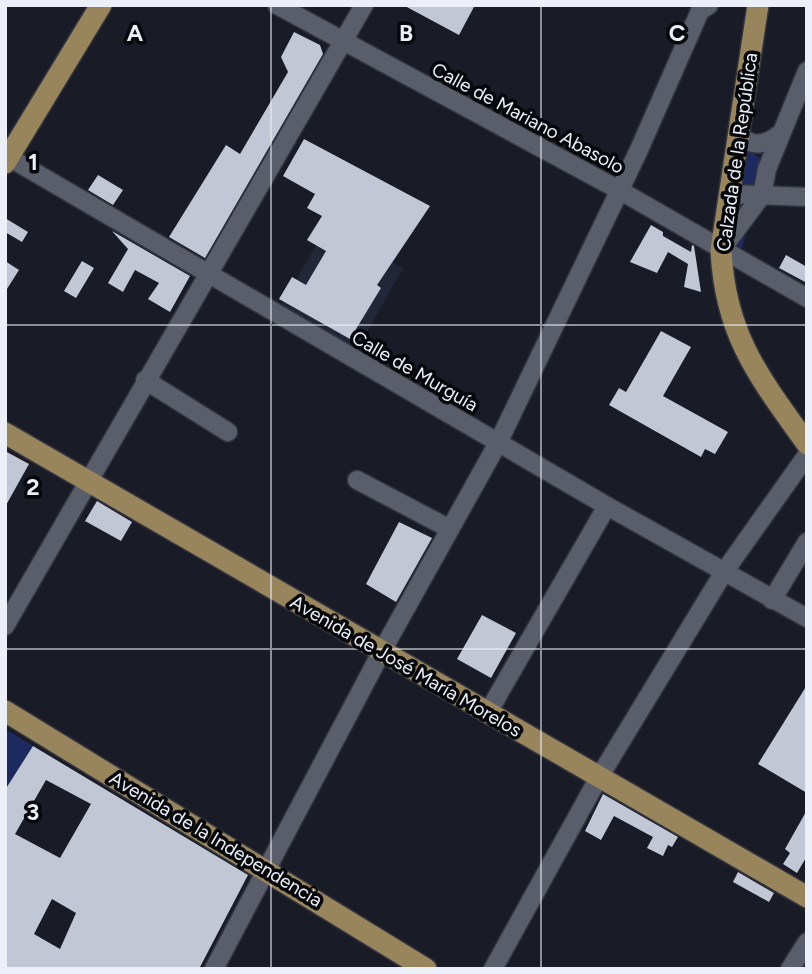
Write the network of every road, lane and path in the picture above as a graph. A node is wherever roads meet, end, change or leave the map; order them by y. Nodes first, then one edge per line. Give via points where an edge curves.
1 (101, 5) edge
2 (276, 5) edge
3 (364, 5) edge
4 (709, 5) edge
5 (758, 5) edge
6 (343, 42) junction
7 (807, 71) edge
8 (780, 134) junction
9 (739, 135) junction
10 (6, 159) edge
11 (619, 190) junction
12 (730, 194) junction
13 (762, 195) junction
14 (807, 197) edge
15 (720, 250) junction
16 (206, 274) junction
17 (807, 298) edge
18 (145, 380) junction
19 (228, 432) dead end
20 (5, 433) edge
21 (498, 443) junction
22 (807, 444) edge
23 (807, 455) edge
24 (357, 480) dead end
25 (88, 482) junction
26 (607, 506) junction
27 (450, 529) junction
28 (807, 542) edge
29 (724, 572) junction
30 (772, 600) junction
31 (807, 618) edge
32 (5, 626) edge
33 (383, 651) junction
34 (5, 711) edge
35 (487, 714) junction
36 (597, 779) junction
37 (267, 870) junction
38 (807, 897) edge
39 (807, 942) edge
40 (214, 969) edge
41 (426, 969) edge
42 (493, 969) edge
43 (790, 969) edge

1 - 10 main road
2 - 6 street, Calle de Mariano Abasolo
3 - 6 street
4 - 11 street via 700,10
5 - 9 main road, Calzada de la República
6 - 11 street, Calle de Mariano Abasolo
6 - 16 street
7 - 8 street
8 - 9 street via 759,145
8 - 13 street
9 - 12 main road, Calzada de la República
10 - 16 street, Calle de Murguía
11 - 15 street, Calle de Mariano Abasolo
11 - 21 street
12 - 13 street
12 - 15 main road, Calzada de la República
13 - 14 street
13 - 15 street
15 - 17 street, Calle de Mariano Abasolo
15 - 22 main road, Calzada de la República via 723,291 745,351
16 - 18 street
16 - 21 street, Calle de Murguía
18 - 19 street
18 - 25 street
20 - 25 main road, Avenida de José María Morelos
21 - 26 street, Calle de Murguía
21 - 27 street
23 - 29 street
24 - 27 street
25 - 32 street
25 - 33 main road, Avenida de José María Morelos
26 - 29 street, Calle de Murguía
26 - 35 street
27 - 33 street
28 - 30 street
29 - 30 street, Calle de Murguía
29 - 36 street
30 - 31 street, Calle de Murguía
33 - 35 main road, Avenida de José María Morelos
33 - 37 street
34 - 37 main road, Avenida de la Independencia
35 - 36 main road, Avenida de José María Morelos
36 - 38 main road, Avenida de José María Morelos
36 - 42 street
37 - 40 street
37 - 41 main road, Avenida de la Independencia
39 - 43 street

